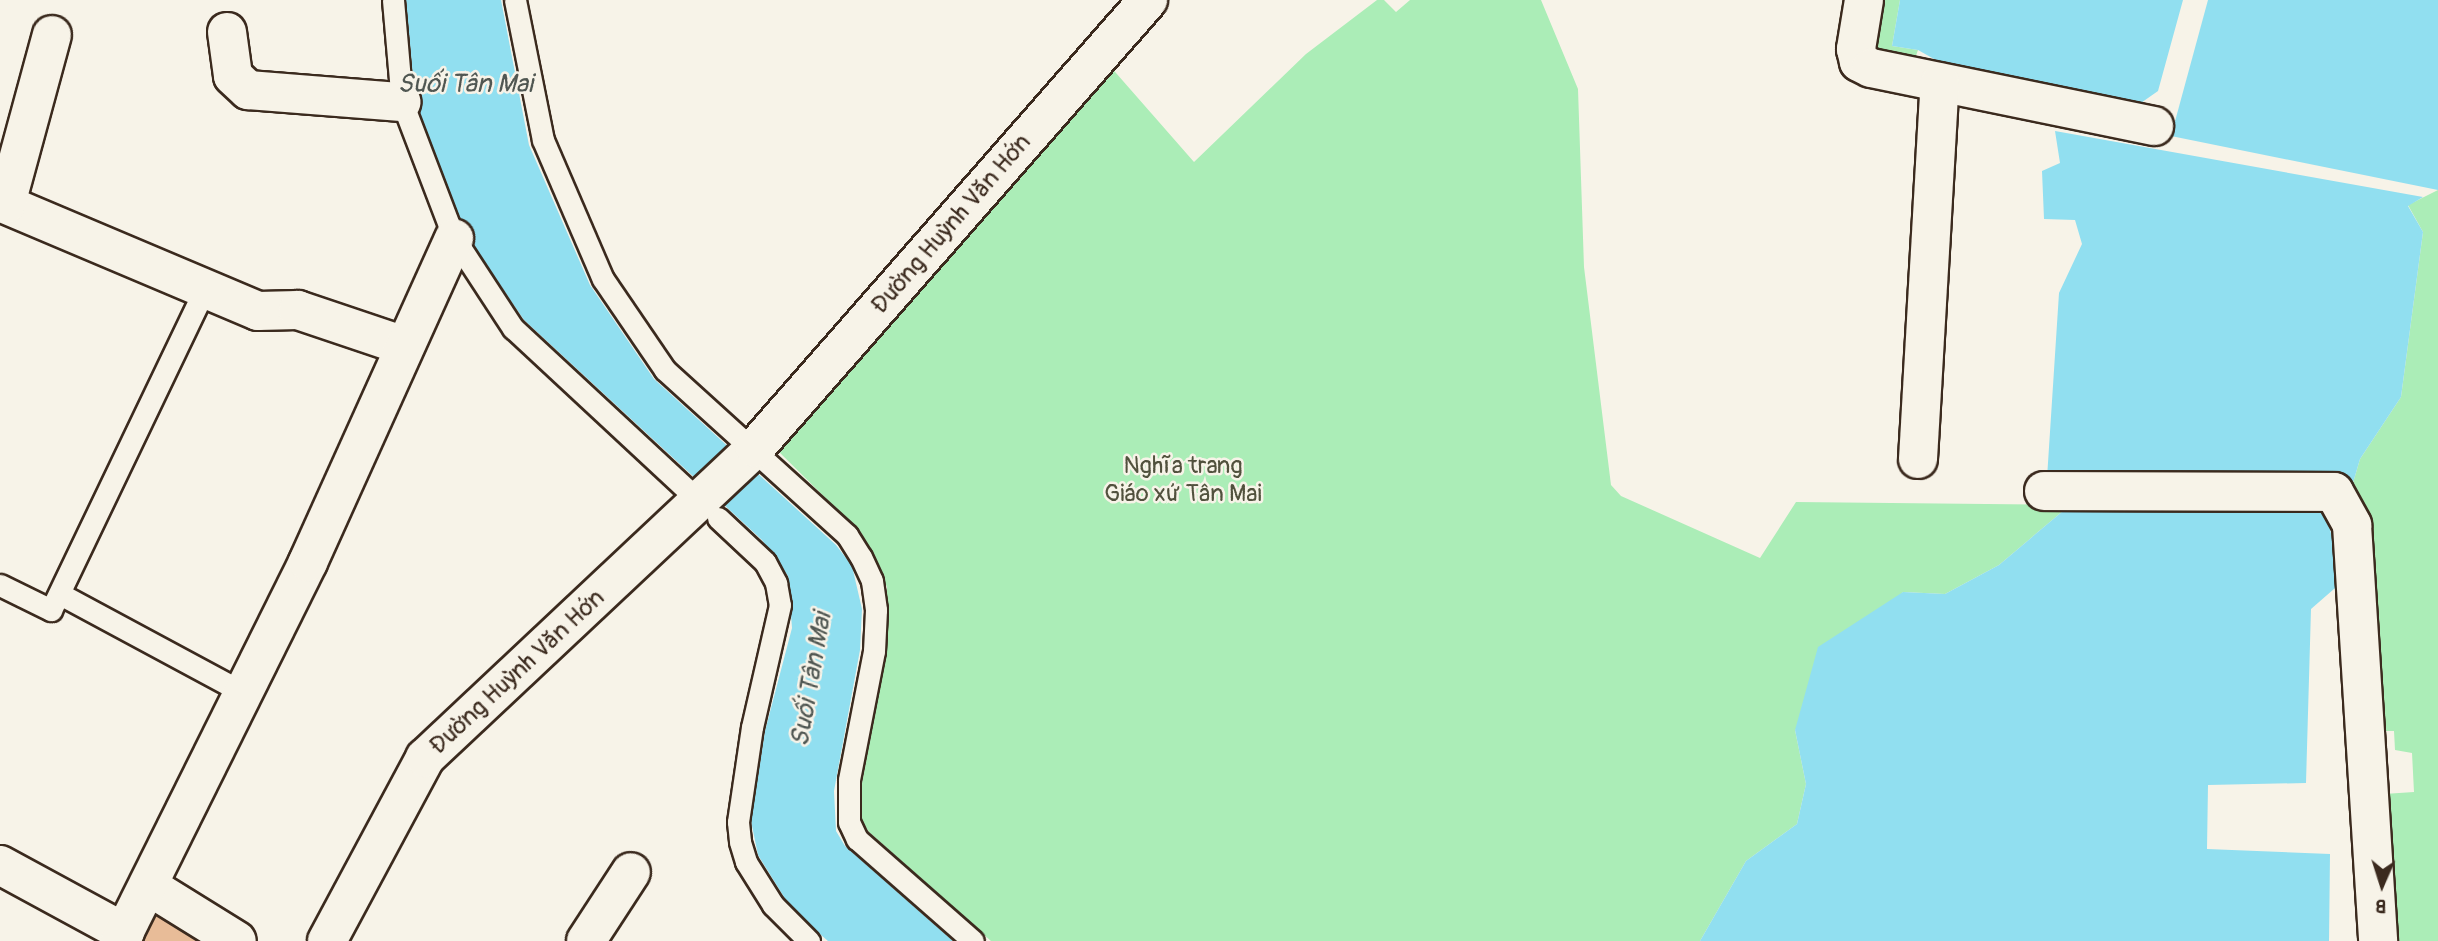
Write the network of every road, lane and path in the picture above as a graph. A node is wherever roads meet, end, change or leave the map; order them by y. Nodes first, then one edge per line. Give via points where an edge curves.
1 (393, 0) edge
2 (516, 0) edge
3 (1148, 0) edge
4 (1864, 0) edge
5 (227, 32) dead end
6 (52, 35) dead end
7 (1940, 83) junction
8 (402, 102) junction
9 (2154, 126) dead end
10 (3, 203) edge
11 (454, 238) junction
12 (205, 288) junction
13 (402, 345) junction
14 (755, 448) junction
15 (1918, 459) dead end
16 (2044, 491) dead end
17 (709, 510) junction
18 (0, 585) edge
19 (60, 594) junction
20 (244, 693) junction
21 (0, 865) edge
22 (631, 872) dead end
23 (150, 887) junction
24 (123, 937) edge
25 (237, 941) edge
26 (327, 941) edge
27 (586, 941) edge
28 (809, 941) edge
29 (973, 941) edge
30 (2378, 941) edge

1 - 8 lane
2 - 14 lane via 543,140 603,279 665,370
3 - 14 street, Đường Huỳnh Văn Hớn
4 - 7 street via 1858,62
5 - 8 street via 233,76 248,90
6 - 10 street
7 - 9 street
7 - 15 street
8 - 11 lane
10 - 12 street
11 - 13 street
11 - 17 lane via 513,328
12 - 13 street via 258,311 298,310
12 - 19 lane
13 - 20 street via 308,562
14 - 17 street, Đường Huỳnh Văn Hớn
14 - 29 lane via 847,535 872,581 874,652 849,780 849,822 857,839
16 - 30 street via 2334,492 2352,525
17 - 26 street, Đường Huỳnh Văn Hớn via 425,758
17 - 28 lane via 765,562 776,583 780,605 752,727 738,822 746,862 773,905
18 - 19 lane via 51,610
19 - 20 lane
20 - 23 street
21 - 24 street
22 - 27 street
23 - 24 street
23 - 25 street

